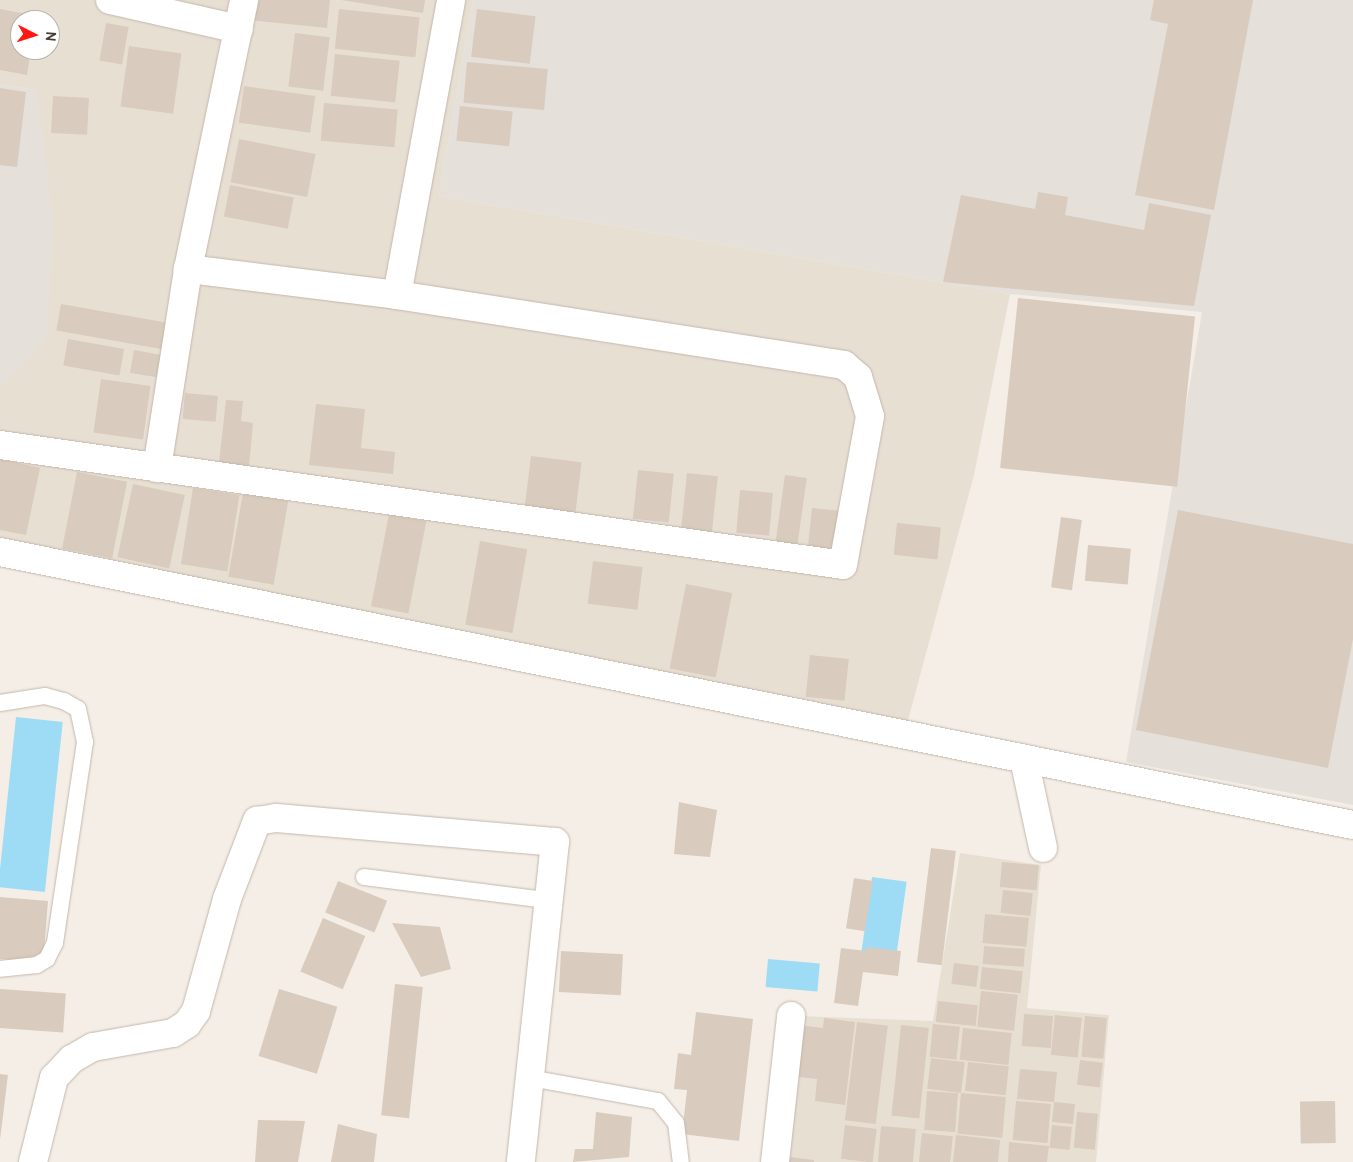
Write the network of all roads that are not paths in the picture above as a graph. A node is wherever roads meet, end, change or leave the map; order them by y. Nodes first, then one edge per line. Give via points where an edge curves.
1 (110, 0) edge
2 (244, 0) edge
3 (451, 0) edge
4 (239, 29) junction
5 (188, 269) junction
6 (397, 295) junction
7 (0, 445) edge
8 (157, 468) junction
9 (0, 552) edge
10 (0, 703) edge
11 (1024, 759) junction
12 (1353, 825) edge
13 (1043, 848) dead end
14 (364, 877) dead end
15 (547, 900) junction
16 (0, 969) edge
17 (791, 1016) dead end
18 (530, 1078) junction
19 (33, 1162) edge
20 (521, 1162) edge
21 (681, 1162) edge
22 (775, 1162) edge

1 - 4 street
2 - 4 street
3 - 6 street
4 - 5 street
5 - 6 street
5 - 8 street
6 - 8 street via 844,365 858,377 870,416 842,564
7 - 8 street
9 - 11 street
10 - 16 lane via 45,696 64,701 78,710 85,742 55,943 48,959 37,965
11 - 12 street
11 - 13 street
14 - 15 lane
15 - 18 street
15 - 19 street via 555,842 276,818 257,821 227,899 196,1011 173,1033 93,1047 72,1059 54,1078
17 - 22 street
18 - 20 street
18 - 21 lane via 658,1101 676,1123

